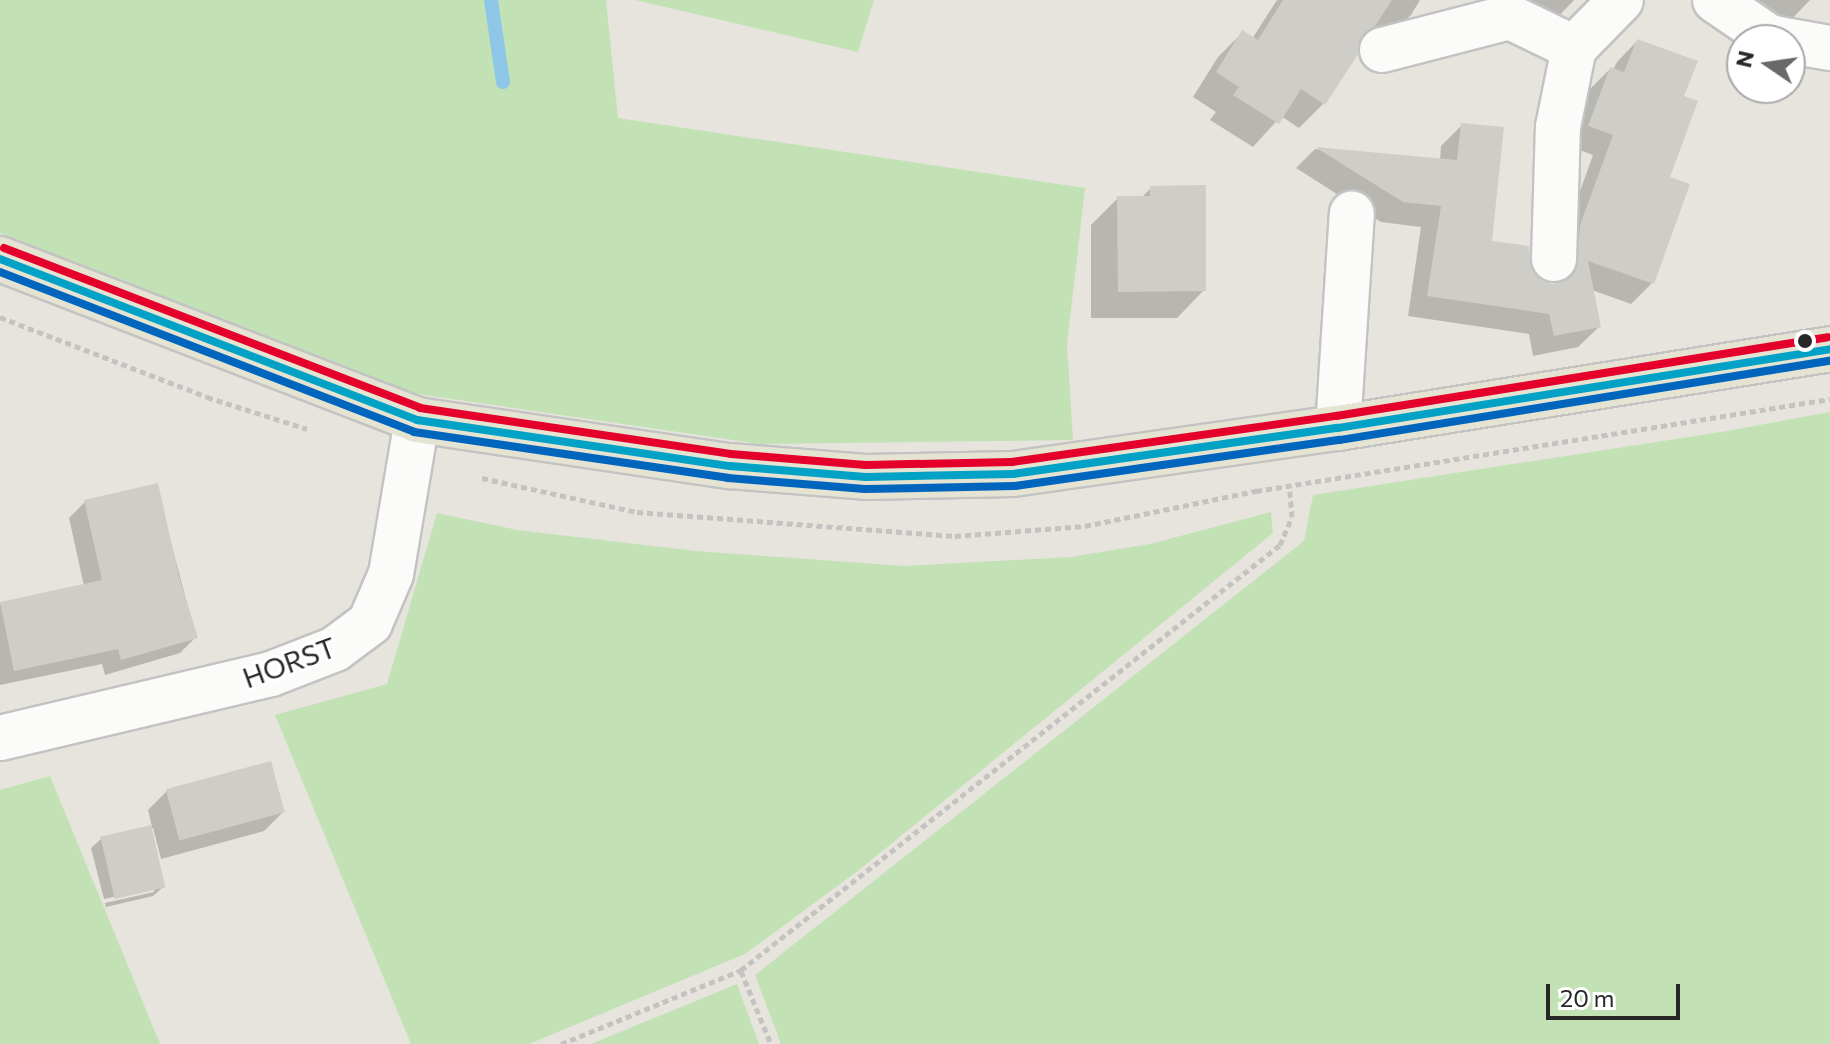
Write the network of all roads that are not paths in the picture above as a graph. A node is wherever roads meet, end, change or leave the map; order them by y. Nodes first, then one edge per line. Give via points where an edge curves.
1 (1621, 0) edge
2 (1715, 0) edge
3 (1508, 8) edge
4 (1750, 24) edge
5 (1806, 44) edge
6 (1574, 48) junction
7 (1830, 48) edge
8 (1382, 50) dead end
9 (1352, 213) dead end
10 (0, 259) edge
11 (1554, 259) dead end
12 (1830, 349) edge
13 (417, 420) junction
14 (1338, 428) junction
15 (0, 738) edge

1 - 6 street
2 - 4 street
3 - 6 street
3 - 8 street
5 - 7 street
6 - 11 street via 1558,127
9 - 14 street
10 - 13 main road
12 - 14 main road
13 - 14 main road via 730,466 866,477 1013,474
13 - 15 street, HORST via 391,574 370,623 347,641 271,674

